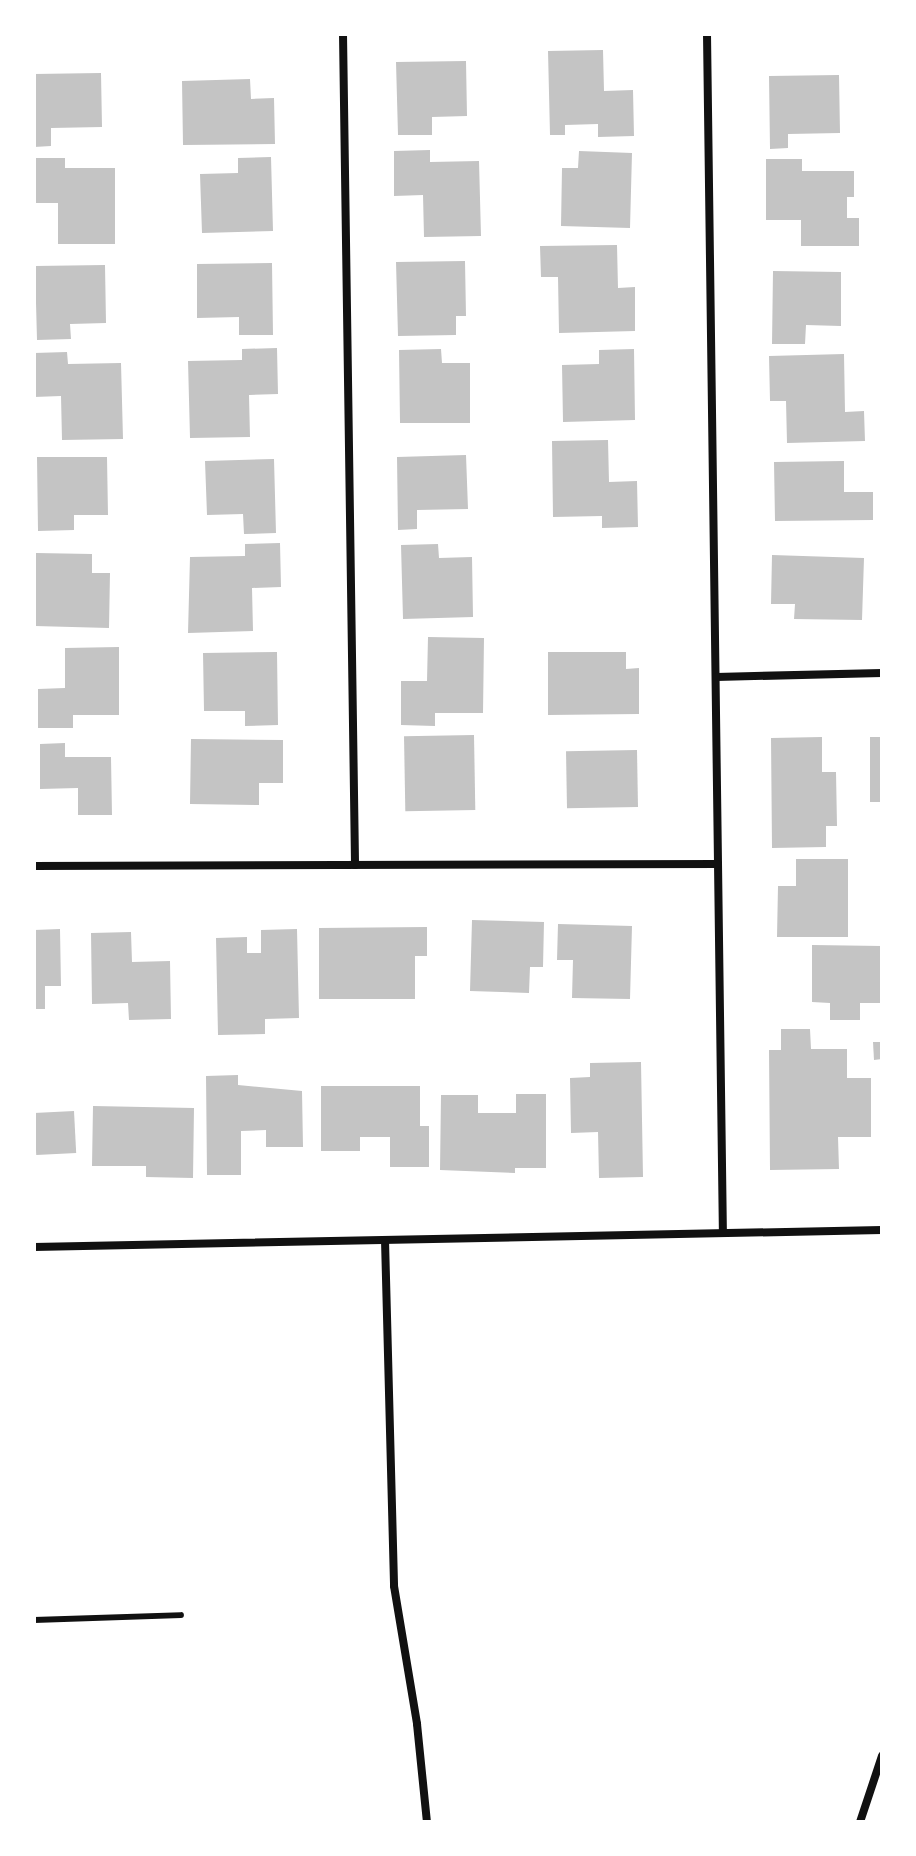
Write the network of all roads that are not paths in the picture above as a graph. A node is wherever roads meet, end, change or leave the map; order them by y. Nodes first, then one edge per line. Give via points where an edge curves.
1 (343, 34) edge
2 (707, 34) edge
3 (882, 673) edge
4 (716, 677) junction
5 (718, 864) junction
6 (355, 865) junction
7 (34, 866) edge
8 (882, 1230) edge
9 (723, 1233) junction
10 (385, 1240) junction
11 (34, 1247) edge
12 (181, 1615) dead end
13 (34, 1620) edge
14 (882, 1756) edge
15 (427, 1822) edge
16 (860, 1822) edge

1 - 6 street
2 - 4 street
3 - 4 street
4 - 5 street
5 - 6 street
5 - 9 street
6 - 7 street
8 - 9 street
9 - 10 street
10 - 11 street
10 - 15 street via 394,1586
12 - 13 lane
14 - 16 street

